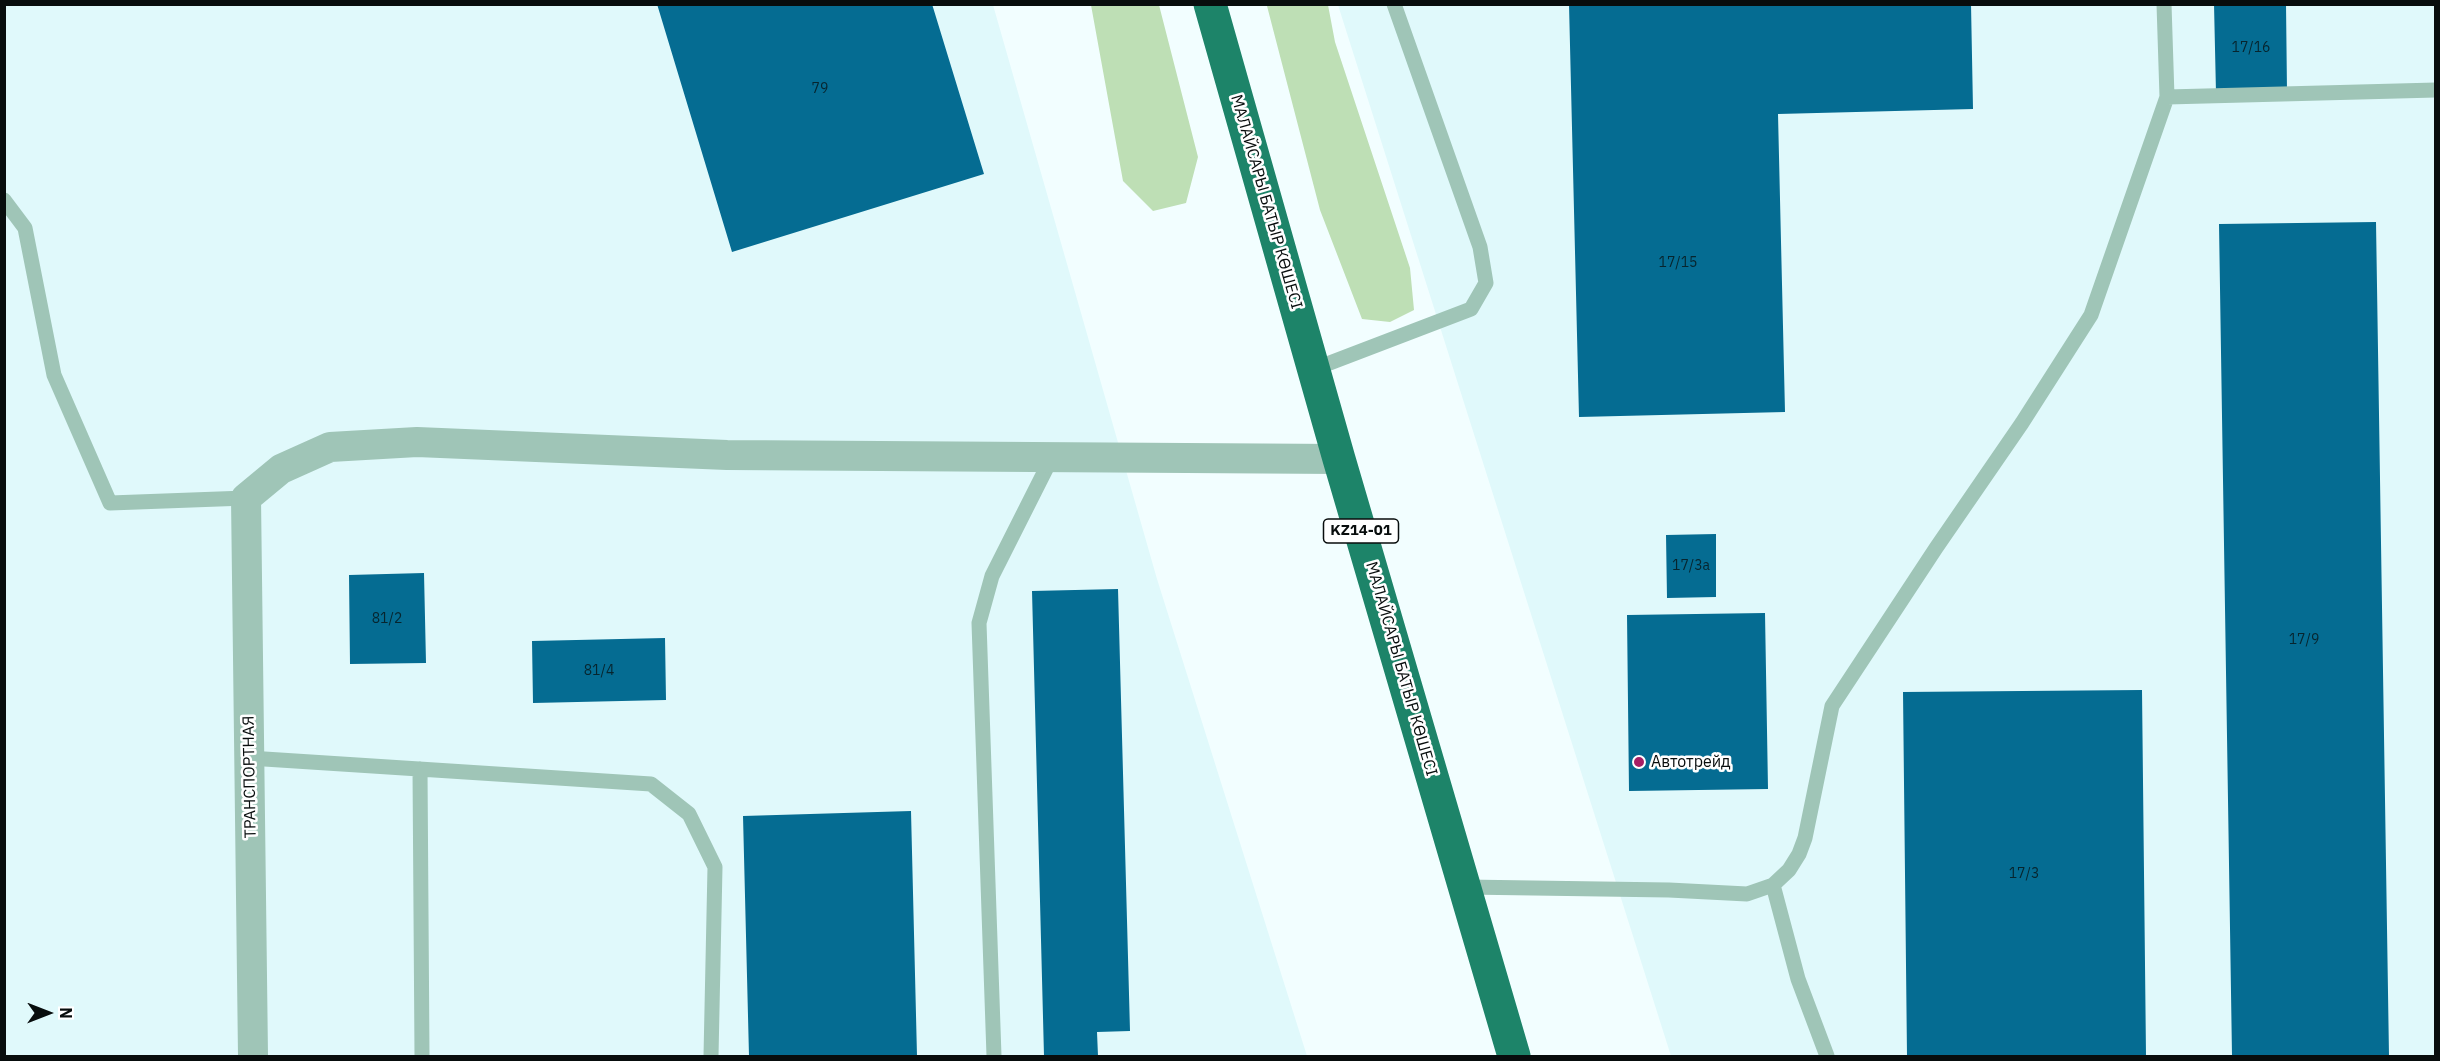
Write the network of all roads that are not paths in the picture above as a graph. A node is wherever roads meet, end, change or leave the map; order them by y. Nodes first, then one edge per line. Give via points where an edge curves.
1 (1210, 4) edge
2 (1394, 4) edge
3 (2164, 4) edge
4 (2436, 90) edge
5 (2167, 97) junction
6 (4, 200) edge
7 (1314, 369) junction
8 (1052, 457) junction
9 (1340, 459) junction
10 (246, 498) junction
11 (249, 758) junction
12 (420, 770) junction
13 (1773, 885) junction
14 (1465, 886) junction
15 (253, 1056) edge
16 (422, 1056) edge
17 (711, 1056) edge
18 (994, 1056) edge
19 (1514, 1056) edge
20 (1827, 1056) edge

1 - 7 highway, МАЛАЙСАРЫ БАТЫР КӨШЕСІ / KZ14-01
2 - 7 lane via 1480,247 1486,283 1471,309
3 - 5 lane
4 - 5 lane
5 - 13 lane via 2091,315 1832,706 1805,838 1789,870
6 - 10 lane via 25,228 54,375 110,503
7 - 9 highway, МАЛАЙСАРЫ БАТЫР КӨШЕСІ / KZ14-01
8 - 9 street
8 - 10 street via 727,454 417,442 330,447 282,469
8 - 18 lane via 992,576 979,623
9 - 14 highway, МАЛАЙСАРЫ БАТЫР КӨШЕСІ / KZ14-01
10 - 11 street, ТРАНСПОРТНАЯ
11 - 12 lane
11 - 15 street, ТРАНСПОРТНАЯ
12 - 16 lane
12 - 17 lane via 651,784 689,814 715,867
13 - 14 lane via 1747,894
13 - 20 lane via 1798,979
14 - 19 highway, МАЛАЙСАРЫ БАТЫР КӨШЕСІ / KZ14-01

